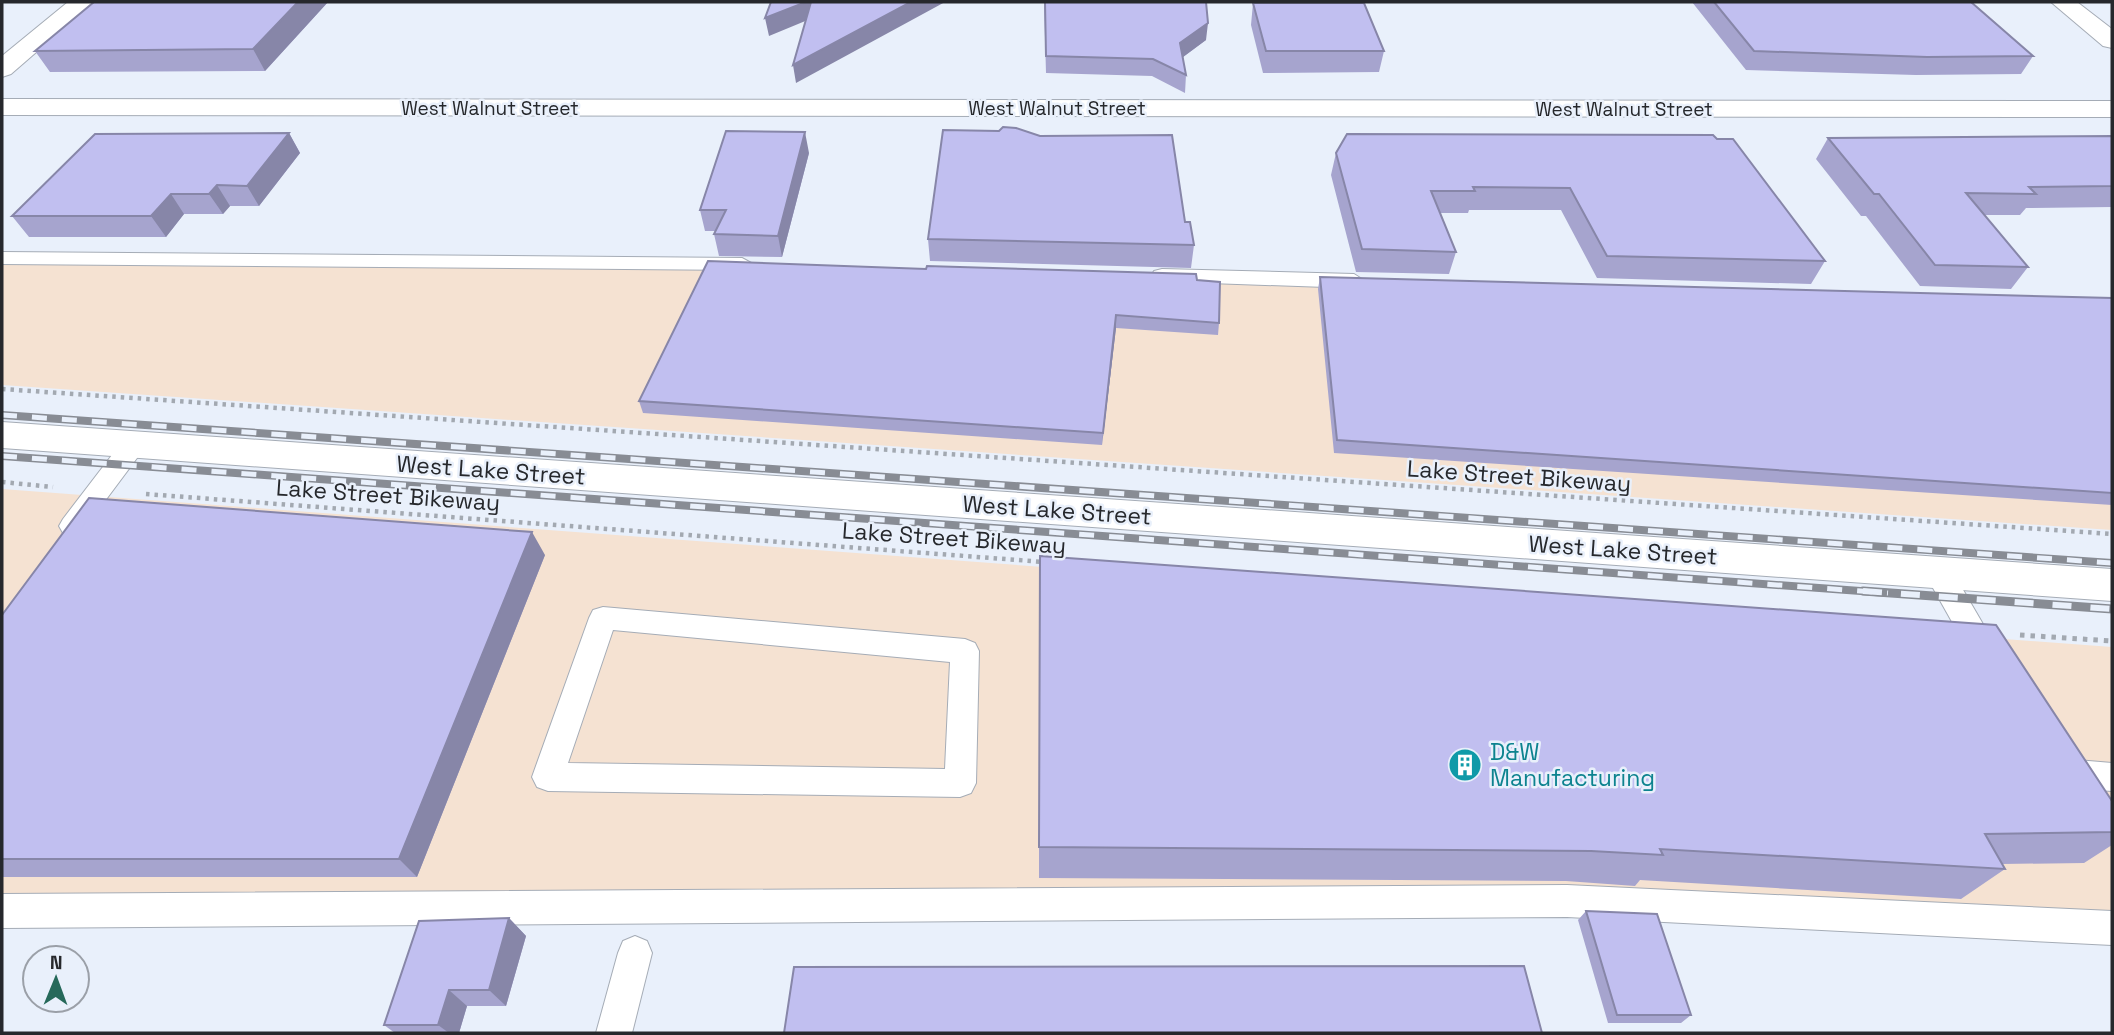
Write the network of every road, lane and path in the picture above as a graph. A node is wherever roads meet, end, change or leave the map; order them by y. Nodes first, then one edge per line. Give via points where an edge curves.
1 (82, 2) edge
2 (2063, 2) edge
3 (2112, 41) edge
4 (2, 69) edge
5 (2, 107) edge
6 (2112, 109) edge
7 (2, 258) edge
8 (760, 265) edge
9 (1136, 275) edge
10 (1373, 281) edge
11 (2, 388) edge
12 (2, 435) edge
13 (134, 444) junction
14 (2, 482) edge
15 (99, 490) junction
16 (2112, 534) edge
17 (56, 547) edge
18 (1057, 563) edge
19 (1938, 572) junction
20 (2112, 585) edge
21 (603, 618) joint
22 (1971, 632) junction
23 (2112, 641) edge
24 (1999, 674) edge
25 (2045, 740) edge
26 (2112, 777) edge
27 (2, 911) edge
28 (2112, 928) edge
29 (635, 953) dead end
30 (614, 1033) edge

1 - 4 street
2 - 3 street
5 - 6 street, West Walnut Street
7 - 8 lane
9 - 10 lane
11 - 16 path, Lake Street Bikeway
12 - 13 street, West Lake Street
13 - 15 lane
13 - 19 street, West Lake Street
14 - 15 path, Lake Street Bikeway
15 - 17 lane
15 - 18 path, Lake Street Bikeway
19 - 20 street, West Lake Street
19 - 22 lane
21 - 21 lane via 548,778 960,783 965,651
22 - 23 path
22 - 24 lane
25 - 26 lane via 2068,774
27 - 28 lane via 1567,901
29 - 30 lane

